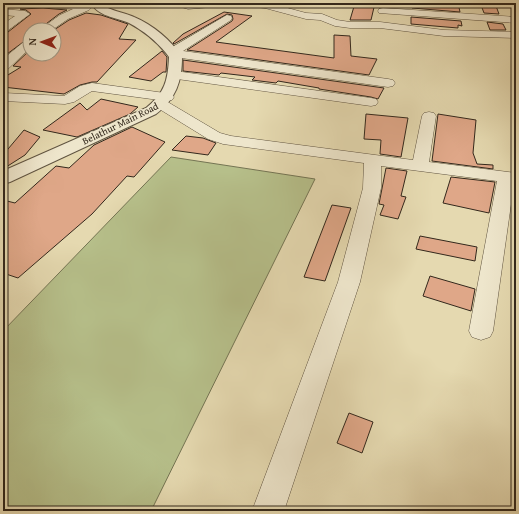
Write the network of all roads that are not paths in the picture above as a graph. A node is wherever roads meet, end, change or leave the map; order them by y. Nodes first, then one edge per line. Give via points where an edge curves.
1 (179, 3) edge
2 (231, 3) edge
3 (237, 3) edge
4 (95, 4) edge
5 (3, 5) edge
6 (383, 7) edge
7 (3, 12) edge
8 (306, 16) junction
9 (227, 18) dead end
10 (516, 20) edge
11 (57, 22) edge
12 (380, 25) junction
13 (3, 29) edge
14 (516, 35) edge
15 (3, 36) edge
16 (22, 37) edge
17 (22, 41) edge
18 (173, 53) junction
19 (3, 66) edge
20 (174, 75) junction
21 (388, 83) dead end
22 (4, 97) edge
23 (164, 100) junction
24 (371, 102) dead end
25 (429, 116) dead end
26 (373, 160) junction
27 (420, 166) junction
28 (4, 176) edge
29 (511, 177) edge
30 (481, 331) dead end
31 (268, 511) edge

1 - 2 street via 188,6
2 - 8 street via 232,7
3 - 8 street via 264,5
4 - 5 street
4 - 11 street
4 - 18 street via 145,27
6 - 10 street via 503,15
6 - 12 street
7 - 13 street via 25,14
8 - 12 street via 322,17 335,23 350,25
9 - 18 street
12 - 14 street via 444,33
15 - 16 street
17 - 19 street
18 - 20 street, Belathur Main Road via 176,57
18 - 21 street
20 - 23 street, Belathur Main Road via 172,86
20 - 24 street
22 - 23 street via 64,100 70,99 85,88 92,87
23 - 26 street via 214,136 229,141
23 - 28 street, Belathur Main Road via 151,111
25 - 27 street
26 - 27 street
26 - 31 street via 372,188 349,282
27 - 29 street
29 - 30 street

